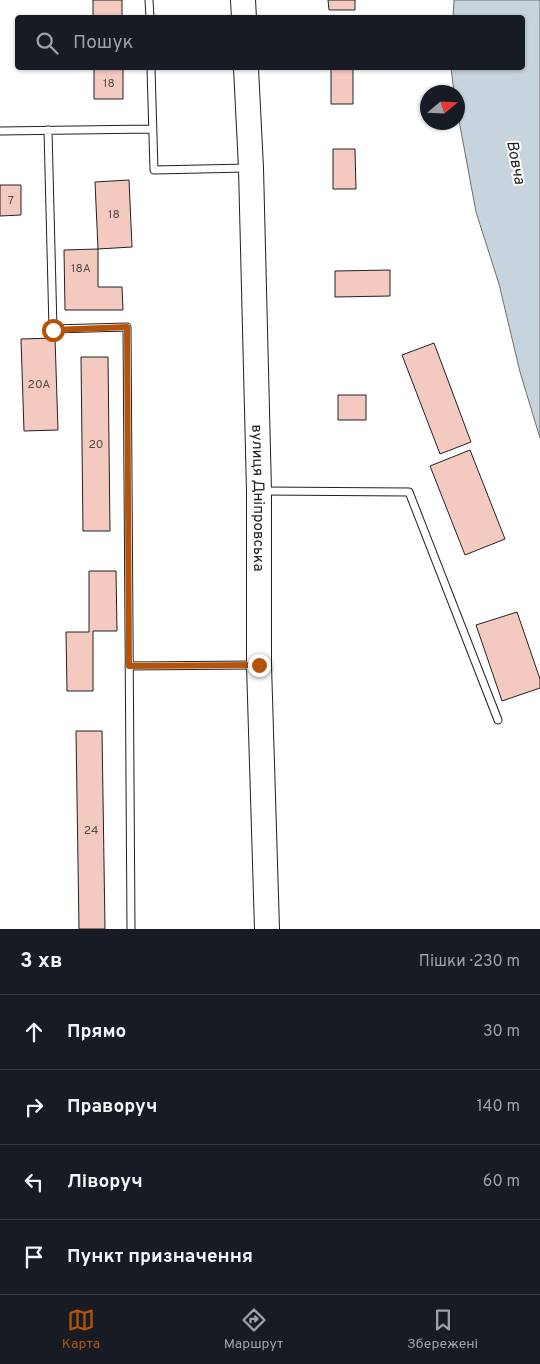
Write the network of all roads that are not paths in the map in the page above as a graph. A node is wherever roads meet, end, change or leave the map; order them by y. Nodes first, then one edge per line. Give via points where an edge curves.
1 (149, 0) edge
2 (243, 0) edge
3 (150, 15) edge
4 (244, 15) edge
5 (151, 70) edge
6 (246, 70) edge
7 (152, 129) junction
8 (48, 130) junction
9 (0, 131) edge
10 (251, 168) junction
11 (259, 491) junction
12 (259, 665) junction
13 (129, 666) junction
14 (498, 720) dead end
15 (131, 929) edge
16 (267, 929) edge

1 - 3 lane
2 - 4 highway
5 - 7 lane
6 - 10 highway, вулиця Дніпровська
7 - 8 lane
7 - 10 lane via 154,170
8 - 9 lane
8 - 13 lane via 53,330 127,327
10 - 11 highway, вулиця Дніпровська
11 - 12 highway, вулиця Дніпровська
11 - 14 lane via 408,492
12 - 13 lane
12 - 16 highway, вулиця Дніпровська
13 - 15 lane

